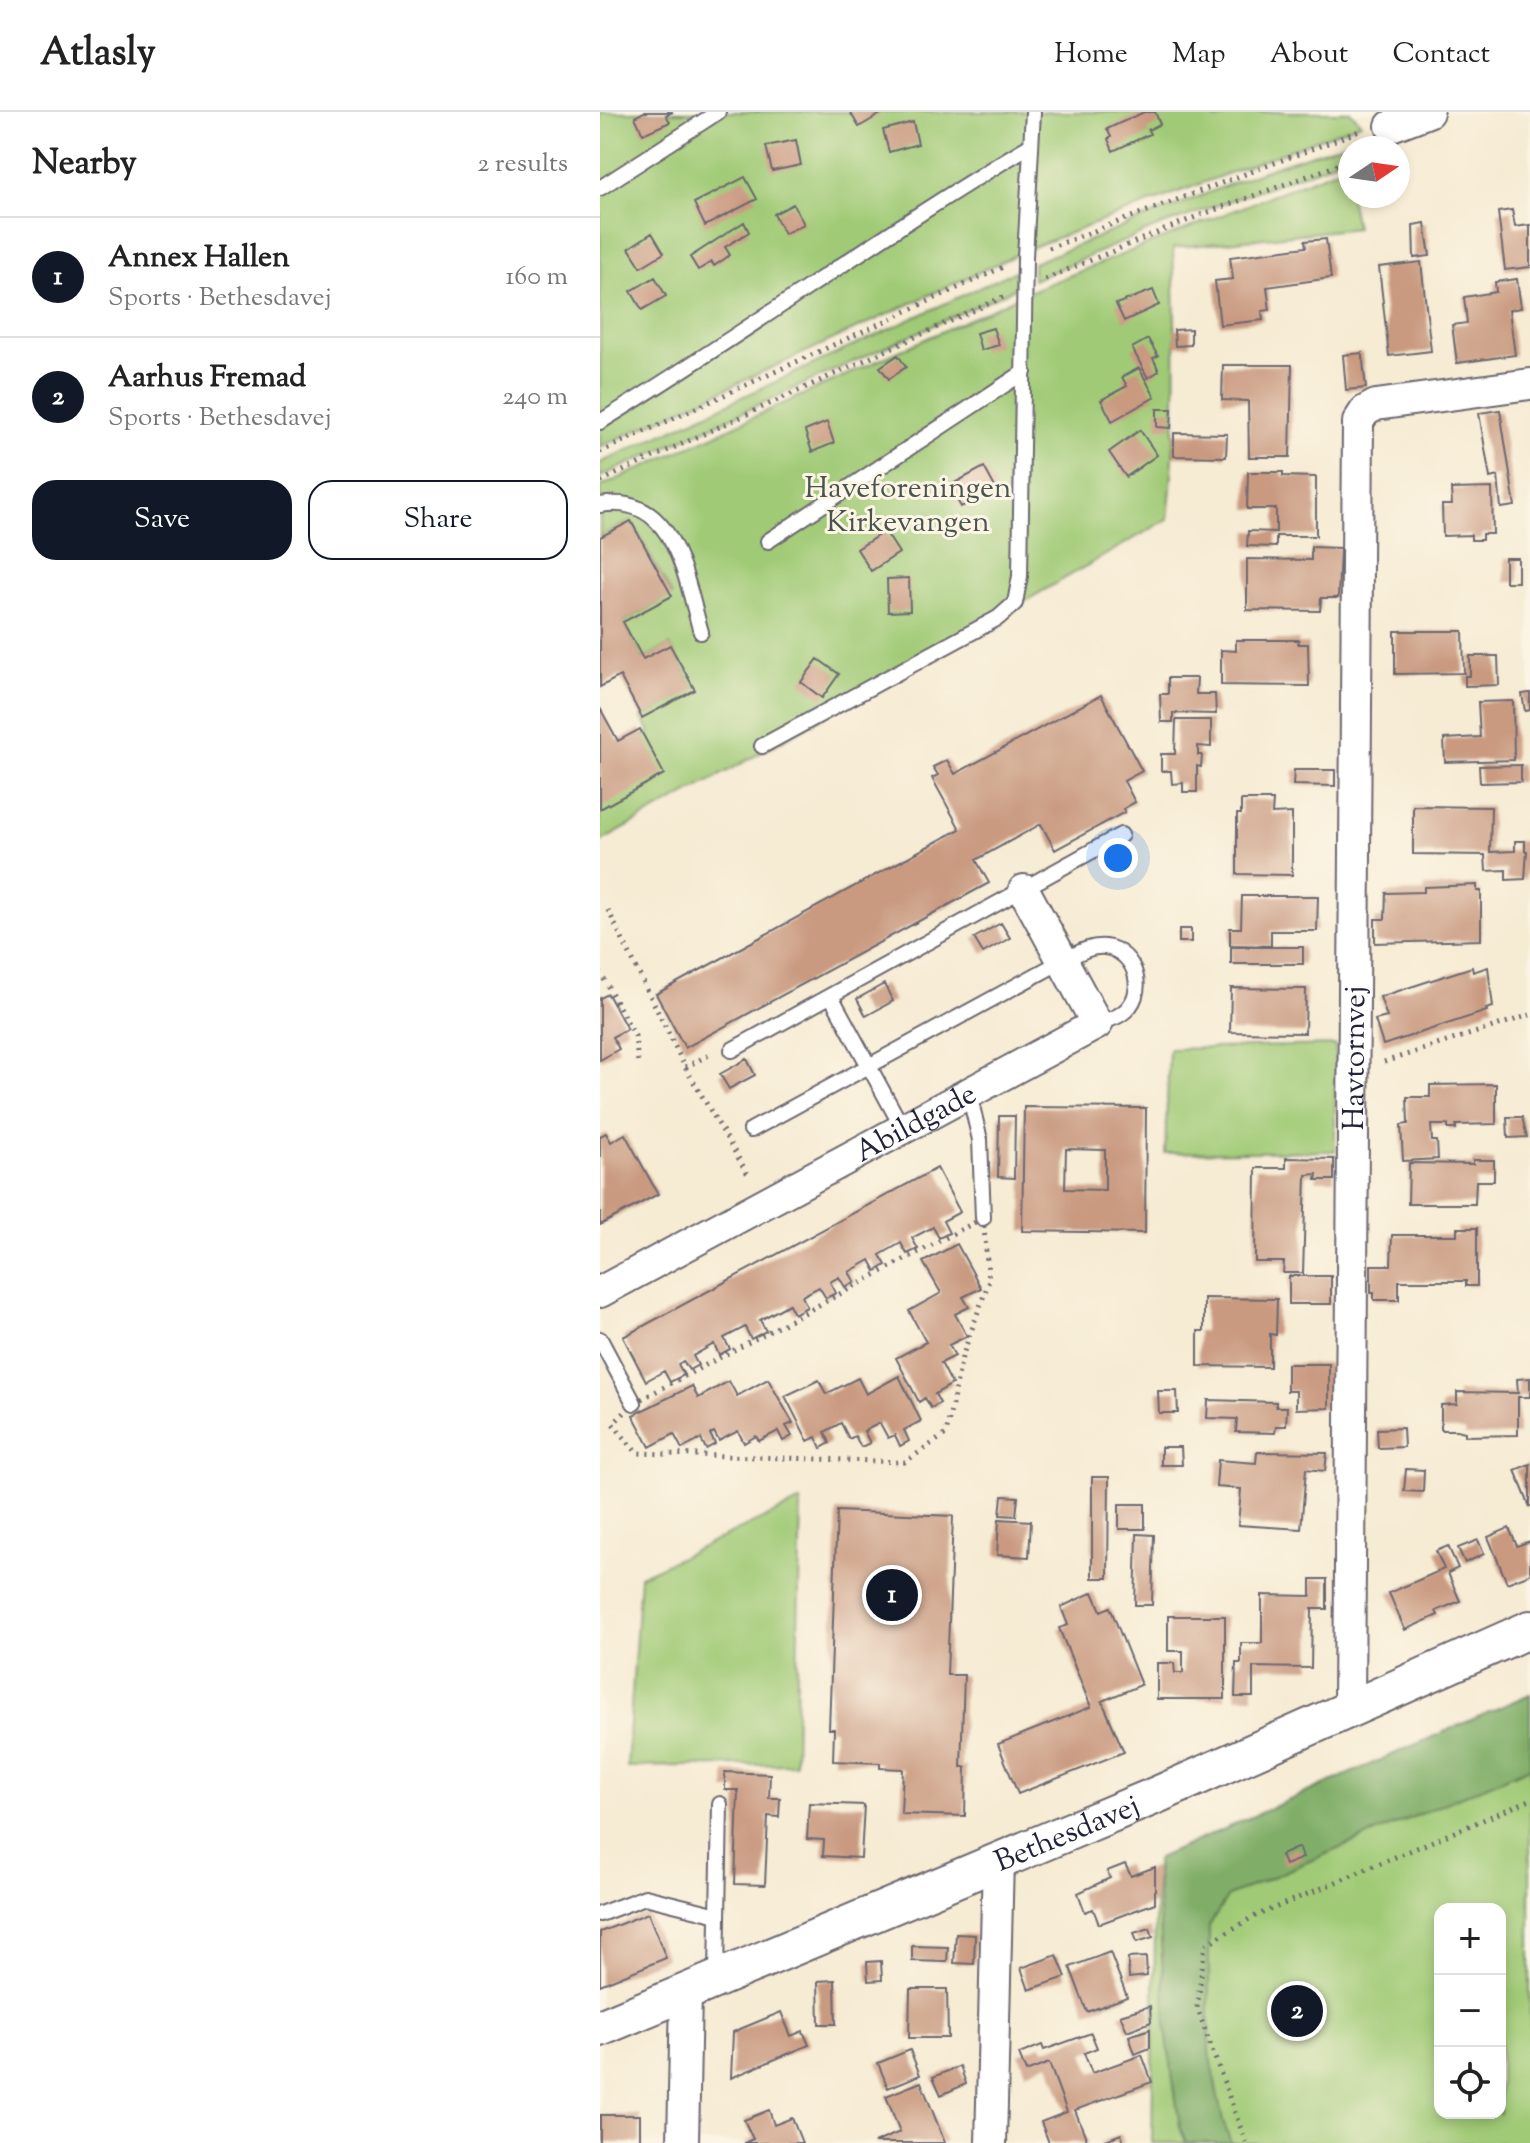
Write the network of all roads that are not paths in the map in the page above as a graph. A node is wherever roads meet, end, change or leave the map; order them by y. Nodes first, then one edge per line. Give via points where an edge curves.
1 (718, 112) edge
2 (1033, 112) edge
3 (1428, 112) edge
4 (1391, 126) road end
5 (1031, 145) junction
6 (600, 188) edge
7 (1024, 372) junction
8 (1530, 384) edge
9 (600, 422) edge
10 (600, 505) edge
11 (768, 541) dead end
12 (701, 632) dead end
13 (762, 746) dead end
14 (1121, 835) dead end
15 (1024, 890) junction
16 (1062, 961) junction
17 (831, 996) junction
18 (1097, 1024) junction
19 (732, 1050) dead end
20 (869, 1066) junction
21 (969, 1093) junction
22 (903, 1129) junction
23 (751, 1130) dead end
24 (983, 1218) road end
25 (600, 1292) edge
26 (600, 1339) edge
27 (634, 1403) road end
28 (1530, 1629) edge
29 (1349, 1708) junction
30 (720, 1804) dead end
31 (998, 1859) junction
32 (600, 1914) edge
33 (718, 1915) junction
34 (702, 1986) junction
35 (600, 2028) edge
36 (683, 2143) edge
37 (991, 2143) edge

1 - 6 lane
2 - 5 lane
3 - 4 street
5 - 7 lane
5 - 9 lane
7 - 11 lane
7 - 13 lane via 1015,603 998,618
8 - 29 street, Havtornvej via 1389,403 1365,411 1358,422
10 - 12 lane via 636,507 663,524 680,560
14 - 15 lane
15 - 16 street
15 - 17 lane
16 - 18 street
16 - 18 lane via 1102,946 1120,951 1133,965 1138,982 1133,1000 1121,1014
16 - 20 lane
17 - 19 lane
17 - 20 lane
18 - 21 street, Abildgade
20 - 22 lane
20 - 23 lane
21 - 22 street, Abildgade
21 - 24 lane via 980,1140
22 - 25 street, Abildgade
26 - 27 lane
28 - 29 street, Bethesdavej
29 - 31 street, Bethesdavej
30 - 33 lane
31 - 34 street, Bethesdavej
31 - 37 street
32 - 33 lane via 645,1897
33 - 34 lane
34 - 35 street, Bethesdavej
34 - 36 street

